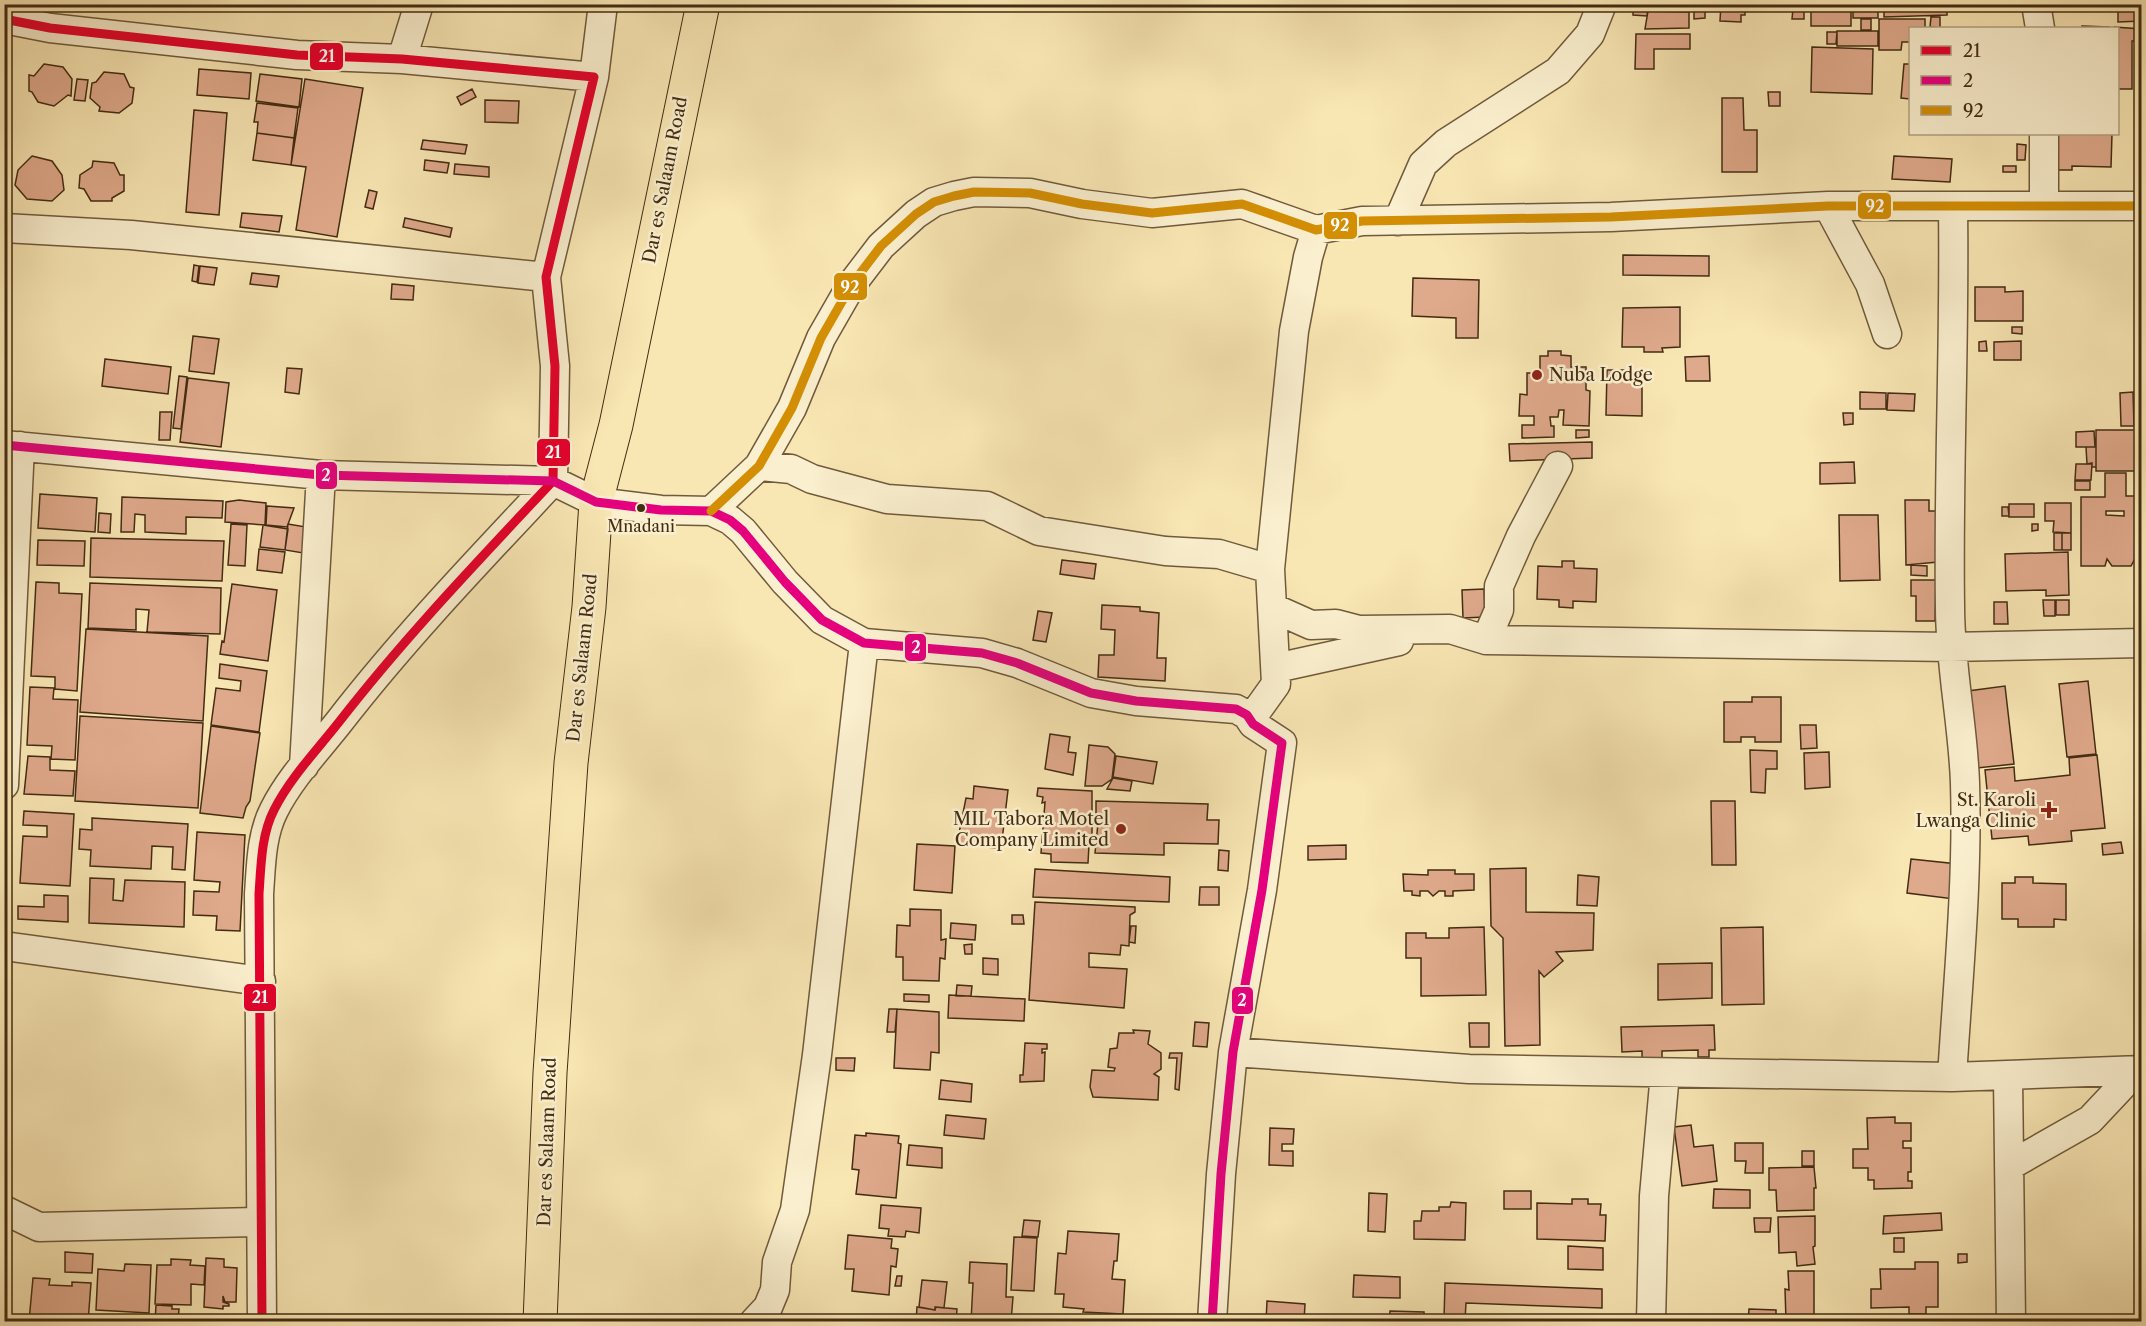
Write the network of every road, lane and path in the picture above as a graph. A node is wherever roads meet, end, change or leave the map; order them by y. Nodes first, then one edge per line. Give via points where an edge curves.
1 (418, 4) edge
2 (603, 4) edge
3 (703, 4) edge
4 (1602, 4) edge
5 (2036, 4) edge
6 (4, 19) edge
7 (2040, 27) edge
8 (402, 59) junction
9 (594, 77) junction
10 (2044, 135) edge
11 (1828, 206) junction
12 (2044, 206) junction
13 (2142, 206) edge
14 (1953, 208) junction
15 (1398, 221) junction
16 (4, 228) edge
17 (1316, 230) junction
18 (546, 277) junction
19 (1887, 334) dead end
20 (12, 445) edge
21 (759, 466) junction
22 (1558, 466) dead end
23 (321, 475) junction
24 (553, 481) junction
25 (596, 502) junction
26 (711, 511) junction
27 (1270, 569) junction
28 (1273, 608) junction
29 (1450, 629) junction
30 (1486, 640) junction
31 (864, 643) junction
32 (2142, 643) edge
33 (1950, 646) junction
34 (1276, 668) junction
35 (1251, 719) junction
36 (304, 766) junction
37 (4, 785) edge
38 (4, 946) edge
39 (261, 981) junction
40 (1233, 1052) junction
41 (2139, 1070) edge
42 (1665, 1073) junction
43 (1952, 1077) junction
44 (2008, 1077) junction
45 (2009, 1166) junction
46 (4, 1210) edge
47 (261, 1222) junction
48 (262, 1322) edge
49 (540, 1322) edge
50 (754, 1322) edge
51 (1212, 1322) edge
52 (1651, 1322) edge
53 (2012, 1322) edge

1 - 8 street
2 - 9 street
3 - 25 highway, Dar es Salaam Road via 616,425
4 - 15 street via 1590,34 1558,71 1446,143 1423,164
5 - 7 street
6 - 8 street via 50,28 286,54
8 - 9 street
9 - 18 street
10 - 12 street
11 - 14 street
11 - 15 street via 1611,217
11 - 19 street via 1870,284
12 - 13 street
12 - 14 street
14 - 33 street
15 - 17 street via 1362,220
16 - 18 street via 131,235
17 - 21 street via 1242,204 1152,213 997,191 934,202 881,246 852,284 821,338 792,408
17 - 27 street via 1294,331
18 - 24 street via 555,366
20 - 23 street
20 - 37 street
21 - 26 street
21 - 27 street via 791,469 812,479 887,499 987,506 1039,531 1165,551 1219,554
22 - 30 street via 1503,575 1499,610
23 - 24 street
23 - 36 street
24 - 25 street
24 - 36 street via 436,606
25 - 26 street
25 - 49 highway, Dar es Salaam Road via 589,607 571,763 550,1061
26 - 31 street via 743,531 822,620
27 - 28 street
28 - 29 street via 1311,625 1336,624 1359,630
28 - 34 street
29 - 30 street
29 - 34 street
30 - 33 street
31 - 35 street via 982,652 1091,693 1136,701 1236,709
31 - 50 street via 817,1055 795,1210 777,1262 775,1290 768,1307
32 - 33 street
33 - 43 street via 1965,781 1965,852
34 - 35 street via 1276,684
35 - 40 street via 1282,743 1262,890
36 - 39 street via 274,811 265,838 259,894
38 - 39 street
39 - 47 street
40 - 42 street via 1469,1069
40 - 51 street
41 - 44 street
41 - 45 street via 2090,1120
42 - 43 street
42 - 52 street via 1654,1196
43 - 44 street
44 - 45 street
45 - 53 street
46 - 47 street via 39,1227
47 - 48 street

